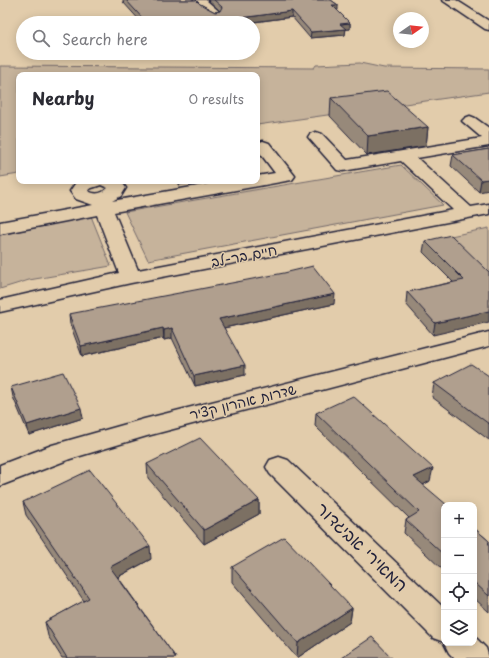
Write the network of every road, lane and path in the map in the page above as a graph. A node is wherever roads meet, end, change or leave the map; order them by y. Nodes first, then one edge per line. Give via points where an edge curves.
1 (199, 0) edge
2 (448, 0) edge
3 (215, 13) edge
4 (489, 26) edge
5 (470, 121) dead end
6 (316, 137) dead end
7 (487, 139) edge
8 (263, 146) dead end
9 (405, 156) junction
10 (260, 180) edge
11 (114, 184) edge
12 (225, 184) edge
13 (99, 196) edge
14 (489, 209) edge
15 (467, 213) junction
16 (0, 228) edge
17 (132, 277) junction
18 (0, 306) edge
19 (489, 339) edge
20 (279, 467) dead end
21 (0, 476) edge
22 (441, 625) edge
23 (463, 646) edge
24 (475, 658) edge

1 - 3 street
2 - 4 street
5 - 7 street
6 - 9 street via 344,166
7 - 9 street
8 - 10 street via 286,176
9 - 15 street
11 - 13 street via 117,191 110,196
12 - 13 street
13 - 16 street
13 - 17 street
14 - 15 street, חיים בר-לב
15 - 17 street, חיים בר-לב
17 - 18 street, חיים בר-לב
19 - 21 street, שדרות אהרון קציר via 144,428 61,452
20 - 22 street, המאירי אביגדור
23 - 24 street

